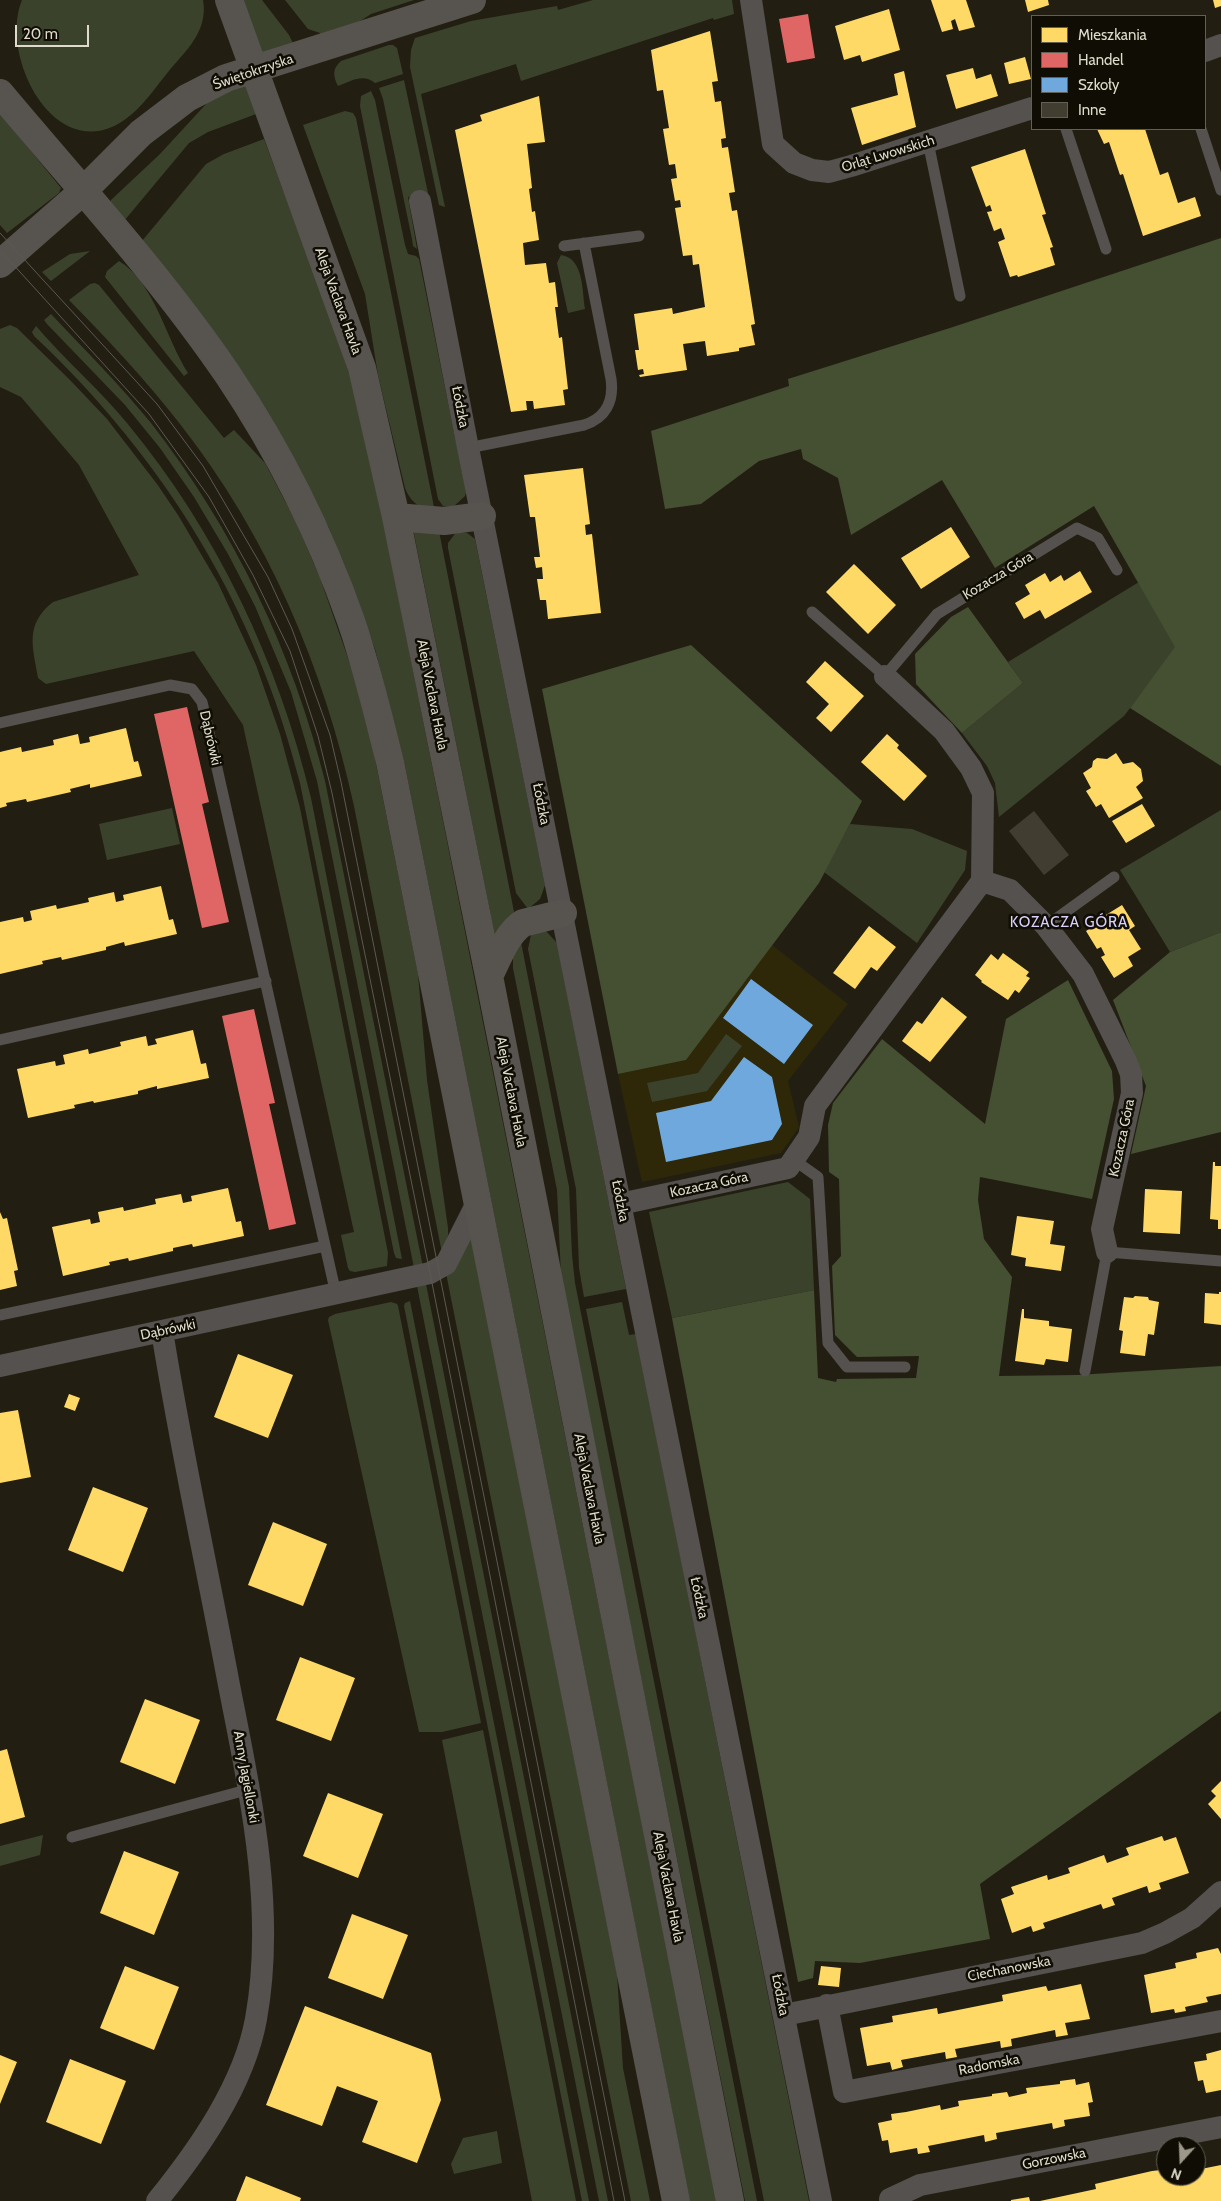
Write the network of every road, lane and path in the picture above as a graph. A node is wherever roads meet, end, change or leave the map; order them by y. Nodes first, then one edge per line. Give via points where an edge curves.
1 (229, 0) edge
2 (472, 0) edge
3 (751, 0) edge
4 (435, 6) edge
5 (1221, 45) edge
6 (1206, 51) edge
7 (254, 69) junction
8 (0, 92) edge
9 (1031, 108) edge
10 (1066, 130) edge
11 (1201, 130) edge
12 (928, 142) junction
13 (1221, 190) edge
14 (82, 192) junction
15 (420, 201) dead end
16 (639, 236) dead end
17 (584, 243) junction
18 (564, 246) dead end
19 (1106, 249) dead end
20 (0, 264) edge
21 (960, 296) dead end
22 (468, 448) junction
23 (396, 516) junction
24 (482, 516) junction
25 (1117, 570) dead end
26 (812, 612) dead end
27 (885, 676) junction
28 (0, 723) edge
29 (1114, 877) dead end
30 (982, 881) junction
31 (563, 913) junction
32 (1046, 926) junction
33 (489, 976) junction
34 (266, 982) junction
35 (0, 1040) edge
36 (794, 1160) junction
37 (478, 1201) junction
38 (620, 1204) junction
39 (325, 1246) junction
40 (1107, 1252) junction
41 (1221, 1261) edge
42 (336, 1294) junction
43 (0, 1316) edge
44 (162, 1332) junction
45 (0, 1366) edge
46 (905, 1367) dead end
47 (1085, 1371) dead end
48 (250, 1789) junction
49 (72, 1837) dead end
50 (1221, 1892) edge
51 (827, 2006) junction
52 (784, 2014) junction
53 (1221, 2021) edge
54 (1221, 2127) edge
55 (890, 2198) dead end
56 (158, 2201) edge
57 (676, 2201) edge
58 (730, 2201) edge
59 (821, 2201) edge

1 - 7 main road, Aleja Vaclava Havla
2 - 4 main road, Świętokrzyska
3 - 12 street, Orląt Lwowskich via 773,144 794,163 830,172
4 - 7 main road, Świętokrzyska
5 - 6 street
7 - 14 main road, Świętokrzyska via 226,78 187,98 140,133
7 - 23 main road, Aleja Vaclava Havla via 362,368
8 - 14 main road
9 - 12 street, Orląt Lwowskich
10 - 19 lane
11 - 13 lane
12 - 21 lane
14 - 20 main road, Świętokrzyska
14 - 37 main road via 184,315 233,383 295,491 351,621 390,762
15 - 22 street, Łódzka
16 - 17 lane
17 - 18 lane
17 - 22 lane via 612,379 608,408 595,421 584,425
22 - 24 street, Łódzka
23 - 24 main road via 444,522
23 - 33 main road, Aleja Vaclava Havla
24 - 31 street, Łódzka
25 - 27 lane, Kozacza Góra via 1098,538 1077,528 937,614
26 - 27 lane
27 - 30 street via 944,731 972,768 983,793
28 - 34 lane, Dąbrówki via 170,685 192,688 202,702
29 - 32 lane
30 - 32 street, Kozacza Góra via 1010,890
30 - 36 street, Kozacza Góra via 815,1106 809,1137
31 - 33 main road via 517,926
31 - 38 street, Łódzka
32 - 40 street, Kozacza Góra via 1083,974 1130,1074 1132,1093 1102,1230
33 - 58 main road, Aleja Vaclava Havla
34 - 35 lane
34 - 39 lane, Dąbrówki
36 - 38 street, Kozacza Góra via 788,1168
36 - 46 lane via 818,1177 828,1343 847,1366
37 - 42 street, Dąbrówki via 446,1264 430,1273
37 - 57 main road
38 - 52 street, Łódzka
39 - 42 lane, Dąbrówki
39 - 43 lane
40 - 41 lane
40 - 47 lane, Kozacza Góra
42 - 44 street, Dąbrówki
44 - 45 street, Dąbrówki
44 - 48 street, Anny Jagiellonki
48 - 49 lane
48 - 56 street, Anny Jagiellonki via 260,1873 263,1949 256,2019 244,2061 222,2107 190,2161
50 - 51 street, Ciechanowska via 1192,1918 1142,1943
51 - 52 street, Ciechanowska
51 - 53 street, Radomska via 844,2092
52 - 59 street, Łódzka
54 - 55 street, Gorzowska via 920,2185

